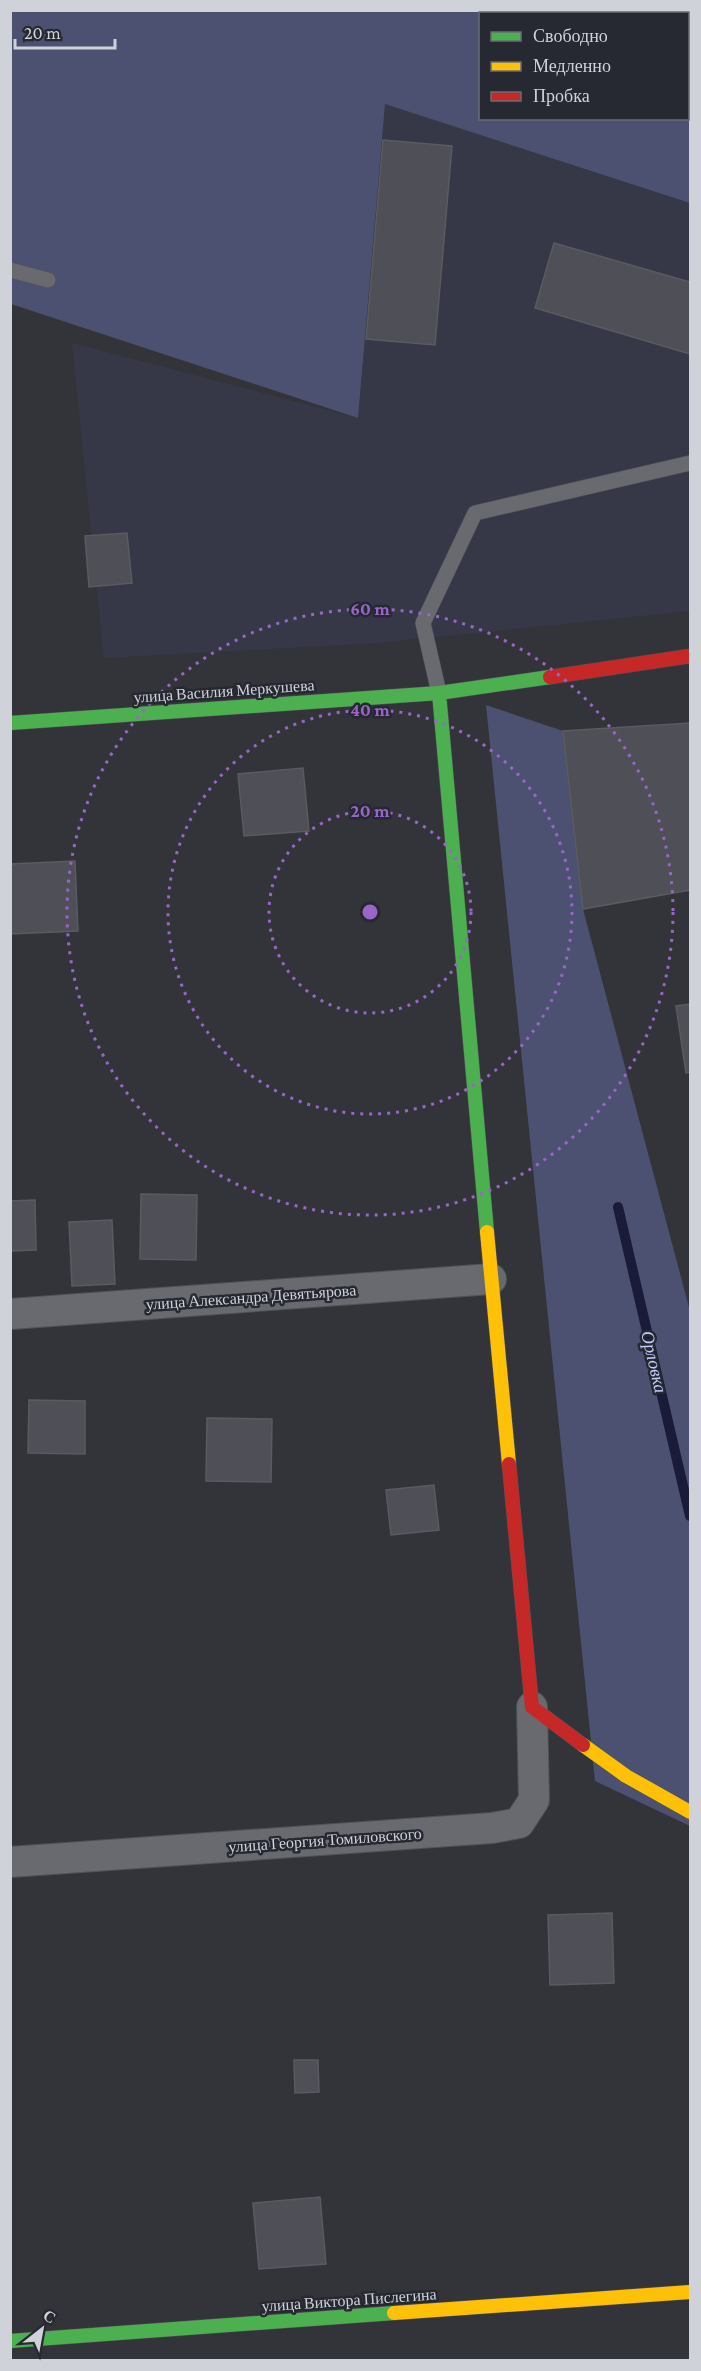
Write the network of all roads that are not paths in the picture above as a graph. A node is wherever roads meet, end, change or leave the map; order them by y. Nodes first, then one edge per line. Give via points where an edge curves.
1 (10, 270) edge
2 (48, 280) dead end
3 (690, 463) edge
4 (690, 656) edge
5 (439, 693) junction
6 (10, 723) edge
7 (490, 1279) junction
8 (10, 1314) edge
9 (532, 1707) junction
10 (690, 1812) edge
11 (10, 1862) edge
12 (690, 2292) edge
13 (10, 2341) edge

1 - 2 lane
3 - 5 lane via 474,513 423,623
4 - 5 street, улица Василия Меркушева
5 - 6 street, улица Василия Меркушева
5 - 7 street
7 - 8 street, улица Александра Девятьярова
7 - 9 street
9 - 10 street via 626,1776
9 - 11 street, улица Георгия Томиловского via 534,1800 519,1823 480,1829
12 - 13 street, улица Виктора Пислегина

